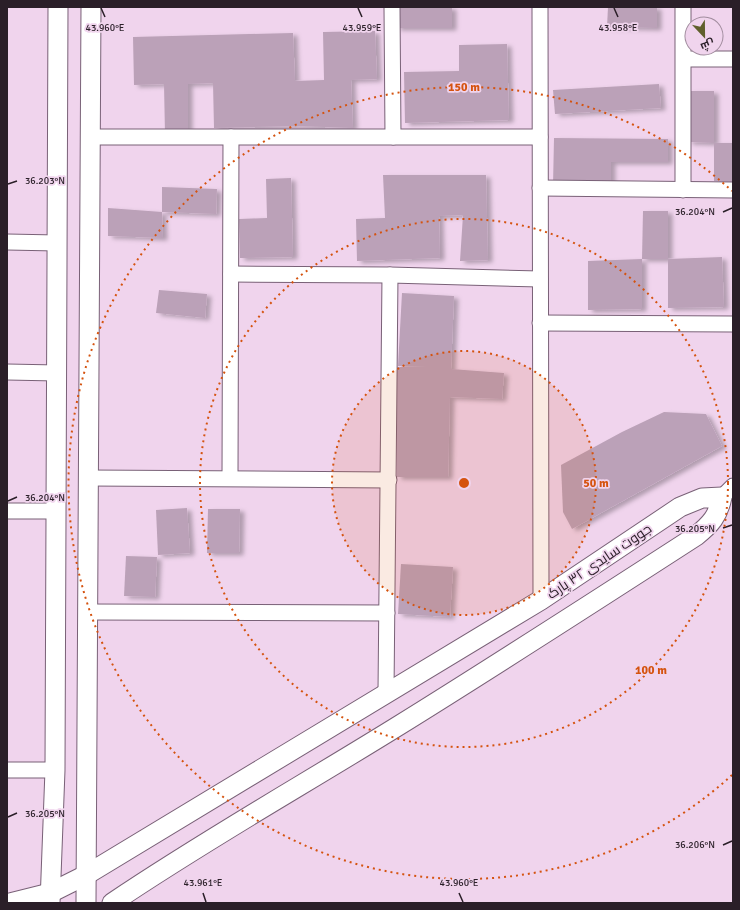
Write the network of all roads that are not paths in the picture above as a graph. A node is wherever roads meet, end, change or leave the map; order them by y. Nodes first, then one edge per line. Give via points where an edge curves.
1 (58, 7) edge
2 (91, 7) edge
3 (392, 7) edge
4 (540, 7) edge
5 (683, 7) edge
6 (684, 59) junction
7 (733, 59) edge
8 (91, 137) junction
9 (231, 137) junction
10 (393, 137) junction
11 (540, 137) junction
12 (540, 188) junction
13 (683, 190) junction
14 (733, 190) edge
15 (7, 242) edge
16 (57, 243) junction
17 (231, 274) junction
18 (390, 275) junction
19 (540, 279) junction
20 (540, 323) junction
21 (733, 324) edge
22 (7, 372) edge
23 (57, 373) junction
24 (88, 478) junction
25 (230, 478) junction
26 (389, 480) junction
27 (727, 492) edge
28 (7, 511) edge
29 (56, 511) junction
30 (541, 600) junction
31 (88, 612) junction
32 (387, 613) junction
33 (386, 693) junction
34 (7, 770) edge
35 (55, 770) junction
36 (86, 875) junction
37 (50, 898) edge
38 (10, 903) edge
39 (86, 903) edge
40 (112, 903) edge

1 - 16 street
2 - 8 street
3 - 10 street
4 - 11 street
5 - 6 street
6 - 7 street
6 - 13 street
8 - 9 street
8 - 24 street
9 - 10 street
9 - 17 street
10 - 11 street
11 - 12 street
12 - 13 street
12 - 19 street
13 - 14 street
15 - 16 street
16 - 23 street
17 - 18 street
17 - 25 street
18 - 19 street
18 - 26 street
19 - 20 street
20 - 21 street
20 - 30 street
22 - 23 street
23 - 29 street
24 - 25 street
24 - 31 street
25 - 26 street
26 - 32 street
27 - 30 street, جووت سایدی ٣٢ پارک via 680,507
27 - 40 street via 719,512 696,536 554,629 217,835
28 - 29 street
29 - 35 street
30 - 33 street, جووت سایدی ٣٢ پارک
31 - 32 street
31 - 36 street
32 - 33 street
33 - 36 street, جووت سایدی ٣٢ پارک
34 - 35 street
35 - 37 street
36 - 37 street, جووت سایدی ٣٢ پارک
36 - 39 street
37 - 38 street, جووت سایدی ٣٢ پارک

